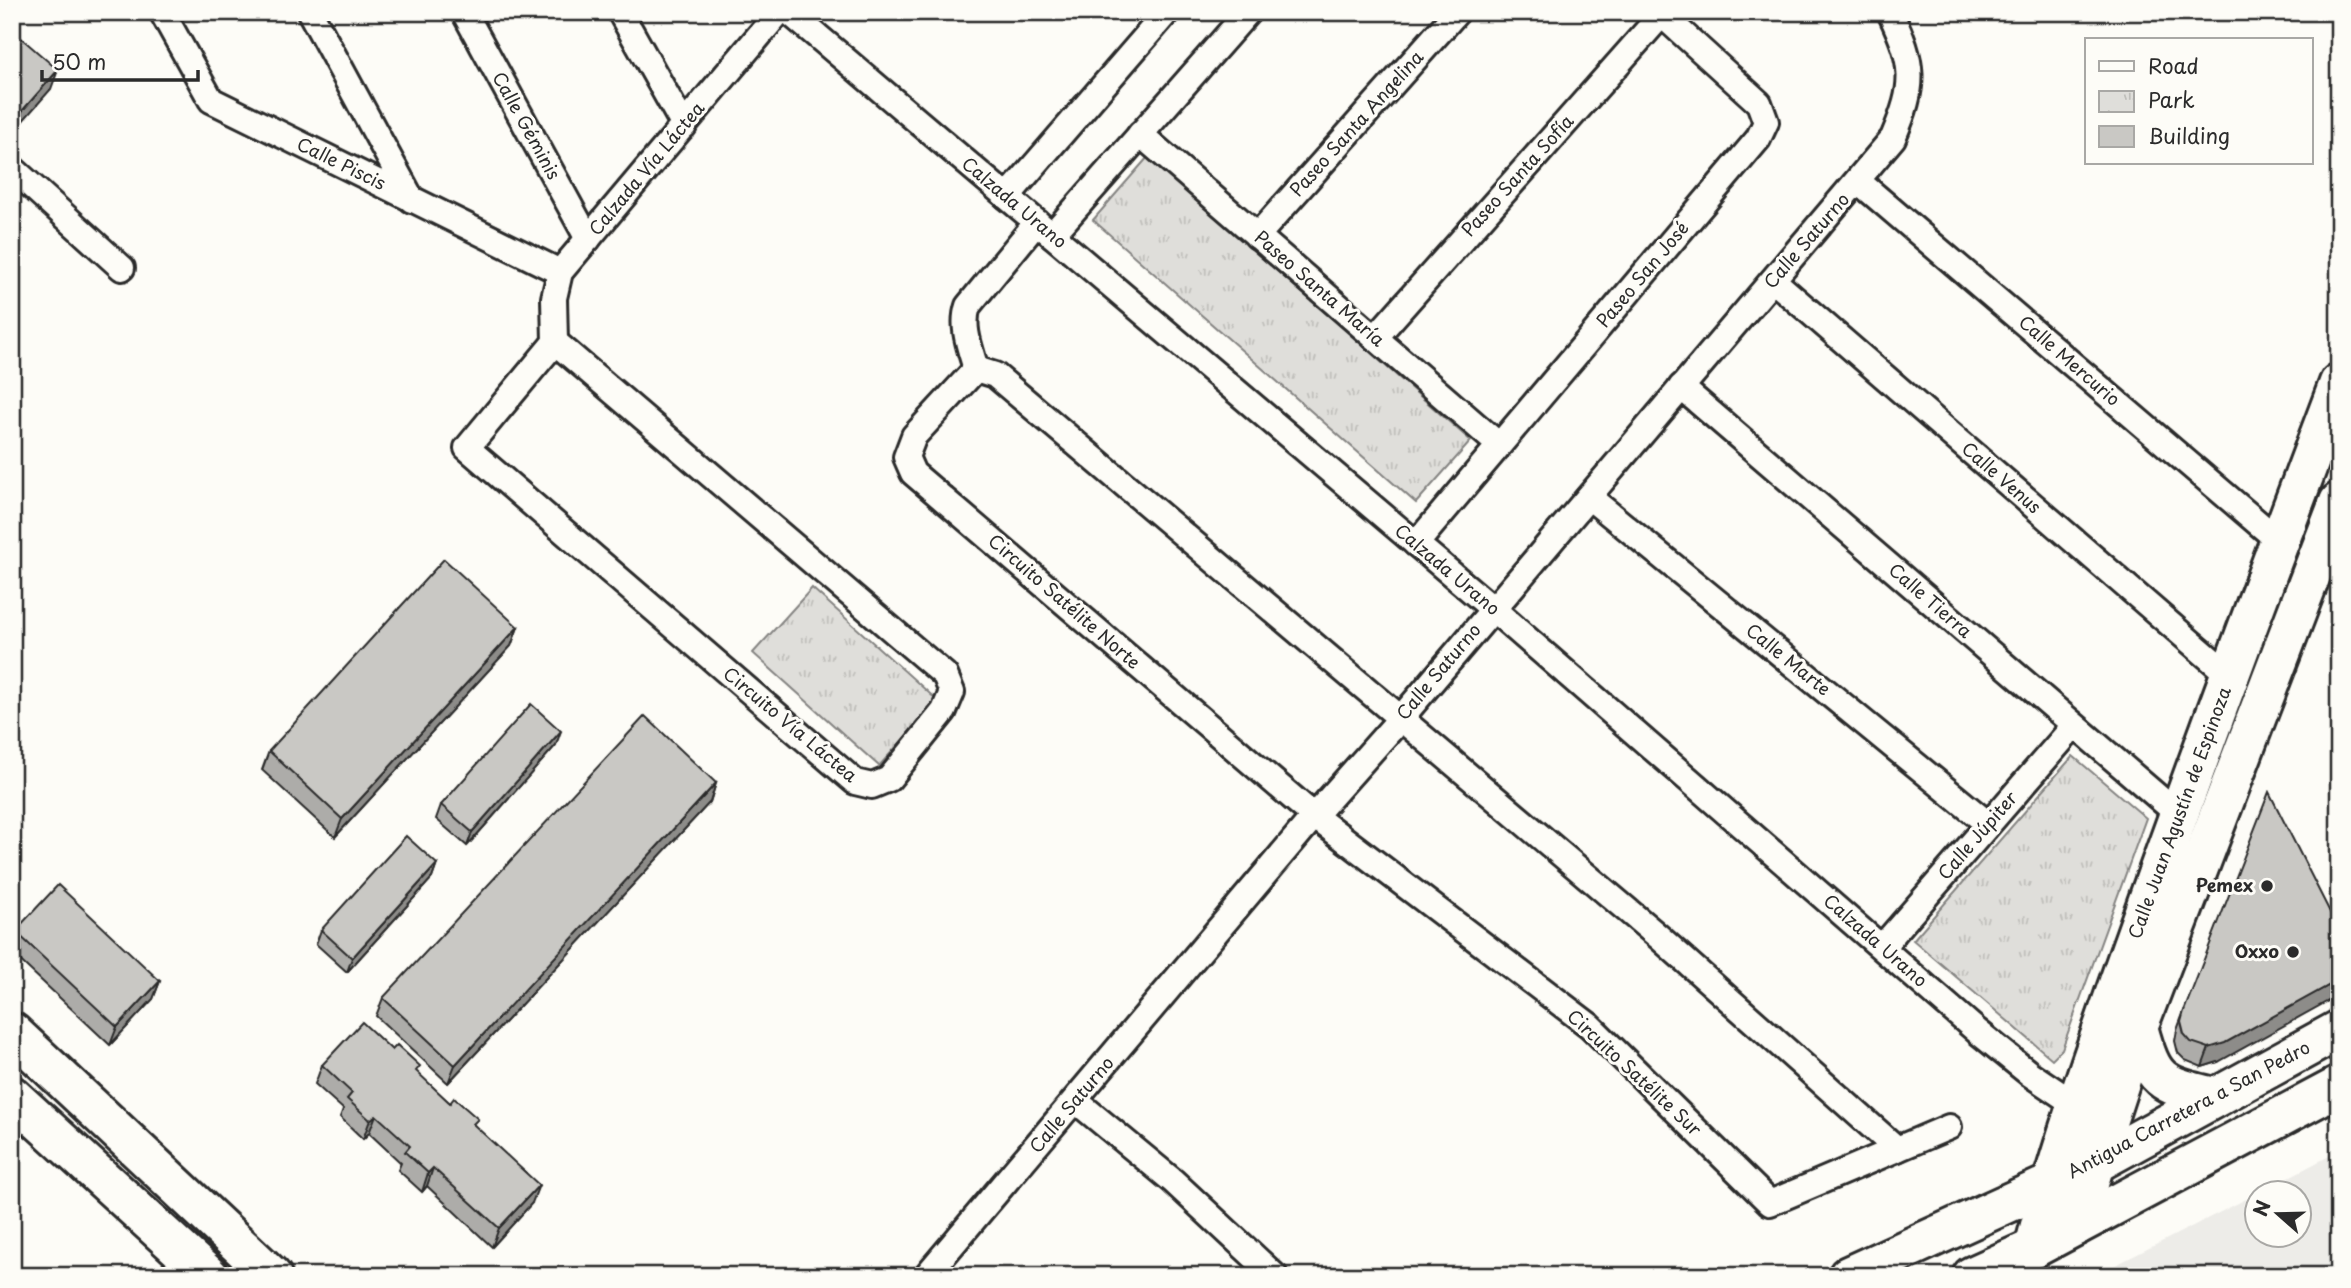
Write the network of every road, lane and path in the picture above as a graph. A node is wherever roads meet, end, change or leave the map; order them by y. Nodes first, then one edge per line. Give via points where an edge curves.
1 (162, 12) edge
2 (310, 12) edge
3 (464, 12) edge
4 (620, 12) edge
5 (779, 12) edge
6 (789, 12) edge
7 (1167, 12) edge
8 (1248, 12) edge
9 (1457, 12) edge
10 (1890, 12) edge
11 (1660, 13) edge
12 (684, 126) junction
13 (1140, 134) junction
14 (12, 168) edge
15 (1858, 181) junction
16 (1007, 197) junction
17 (412, 200) junction
18 (1044, 229) junction
19 (1258, 236) junction
20 (588, 239) junction
21 (122, 268) dead end
22 (560, 272) junction
23 (1773, 280) junction
24 (1375, 338) junction
25 (555, 342) junction
26 (976, 369) junction
27 (2339, 383) edge
28 (1681, 387) junction
29 (2339, 400) edge
30 (1499, 445) junction
31 (1589, 496) junction
32 (2339, 502) edge
33 (2279, 541) junction
34 (1416, 544) junction
35 (2322, 549) junction
36 (1493, 609) junction
37 (2230, 676) junction
38 (1401, 718) junction
39 (2074, 726) junction
40 (2179, 815) junction
41 (1314, 816) junction
42 (1988, 824) junction
43 (1882, 947) junction
44 (2138, 1027) junction
45 (2339, 1030) edge
46 (12, 1032) edge
47 (12, 1072) edge
48 (2339, 1087) edge
49 (12, 1096) edge
50 (2214, 1097) junction
51 (1076, 1101) junction
52 (2090, 1115) junction
53 (107, 1120) junction
54 (1949, 1127) dead end
55 (1897, 1149) junction
56 (2094, 1164) junction
57 (2051, 1183) junction
58 (2077, 1225) junction
59 (2034, 1248) junction
60 (204, 1274) edge
61 (272, 1276) edge
62 (926, 1276) edge
63 (1275, 1276) edge
64 (1848, 1276) edge
65 (1972, 1276) edge

1 - 17 street, Calle Piscis via 211,100
2 - 17 street
3 - 20 street, Calle Géminis
4 - 12 street
5 - 12 street, Calzada Vía Láctea
6 - 16 street, Calzada Urano
7 - 16 street
8 - 13 street
9 - 19 street, Paseo Santa Angelina
10 - 15 street, Calle Saturno via 1910,65 1910,92 1893,138
11 - 24 street, Paseo Santa Sofía
11 - 30 street, Paseo San José via 1759,103 1766,122 1758,139
12 - 20 street, Calzada Vía Láctea
13 - 18 street via 1092,189
13 - 19 street, Paseo Santa María
14 - 21 street
15 - 23 street, Calle Saturno
15 - 33 street, Calle Mercurio
16 - 18 street, Calzada Urano
17 - 22 street, Calle Piscis
18 - 26 street via 968,306 965,328
18 - 34 street, Calzada Urano
19 - 24 street, Paseo Santa María
20 - 22 street, Calzada Vía Láctea
22 - 25 street via 554,298
23 - 28 street, Calle Saturno
23 - 37 street, Calle Venus
24 - 30 street, Paseo Santa María
25 - 25 street, Circuito Vía Láctea via 945,675 952,692 944,711 889,779 872,786 855,782 467,448
26 - 38 street via 995,375
26 - 41 street, Circuito Satélite Norte via 914,436 906,457 914,473
27 - 33 main road, Calle Juan Agustín de Espinoza
28 - 31 street, Calle Saturno
28 - 39 street, Calle Tierra
29 - 35 main road via 2312,515
30 - 34 street, Paseo San José
31 - 36 street, Calle Saturno
31 - 42 street, Calle Marte
32 - 35 main road, Calle Juan Agustín de Espinoza
33 - 37 main road, Calle Juan Agustín de Espinoza
34 - 36 street, Calzada Urano
35 - 44 main road, Calle Juan Agustín de Espinoza
36 - 38 street, Calle Saturno
36 - 43 street, Calzada Urano
37 - 40 main road, Calle Juan Agustín de Espinoza
38 - 41 street, Calle Saturno
38 - 55 street via 1659,937
39 - 40 street, Calle Tierra
39 - 42 street, Calle Júpiter
40 - 52 main road, Calle Juan Agustín de Espinoza
41 - 51 street, Calle Saturno
41 - 55 street, Circuito Satélite Sur via 1590,1026 1770,1203
42 - 43 street, Calle Júpiter
43 - 52 street, Calzada Urano via 2029,1073
44 - 50 main road via 2157,1077 2170,1086
44 - 52 main road, Calle Juan Agustín de Espinoza
45 - 50 main road, Antigua Carretera a San Pedro
46 - 53 main road
47 - 53 main road via 74,1122
48 - 58 main road
49 - 60 main road
50 - 56 main road, Antigua Carretera a San Pedro
51 - 62 street, Calle Saturno
51 - 63 street via 1173,1181
52 - 56 main road, Calle Juan Agustín de Espinoza
52 - 57 main road, Calle Juan Agustín de Espinoza
53 - 61 main road
54 - 55 street, Circuito Satélite Sur
56 - 57 main road, Antigua Carretera a San Pedro
56 - 58 main road, Calle Juan Agustín de Espinoza
57 - 59 main road, Calle Juan Agustín de Espinoza
57 - 64 main road, Antigua Carretera a San Pedro
58 - 59 main road
59 - 65 main road

